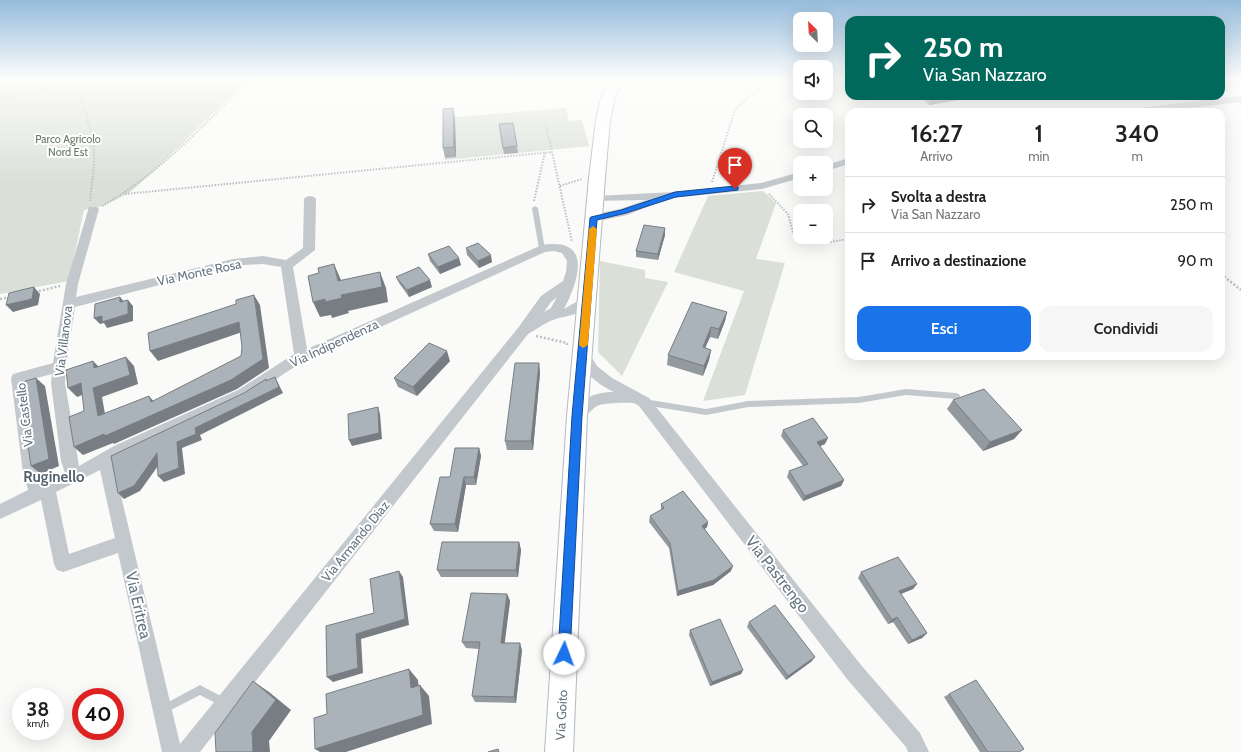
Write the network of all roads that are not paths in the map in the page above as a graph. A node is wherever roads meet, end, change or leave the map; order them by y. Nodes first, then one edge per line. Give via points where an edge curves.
1 (605, 114) edge
2 (845, 162) edge
3 (833, 166) edge
4 (793, 177) edge
5 (675, 195) junction
6 (622, 197) junction
7 (595, 198) junction
8 (310, 199) dead end
9 (535, 208) road end
10 (93, 209) road end
11 (623, 212) junction
12 (594, 218) junction
13 (542, 248) junction
14 (287, 265) junction
15 (568, 283) junction
16 (588, 293) junction
17 (68, 304) junction
18 (538, 310) junction
19 (556, 315) junction
20 (523, 331) junction
21 (584, 343) junction
22 (300, 357) junction
23 (59, 366) junction
24 (956, 396) dead end
25 (639, 400) junction
26 (577, 416) junction
27 (105, 459) junction
28 (74, 476) junction
29 (42, 490) junction
30 (0, 512) edge
31 (124, 543) junction
32 (225, 703) junction
33 (163, 709) junction
34 (172, 752) edge
35 (187, 752) edge
36 (559, 752) edge
37 (920, 752) edge

1 - 7 street, Via Goito
2 - 3 street
4 - 5 street via 762,186
5 - 6 street
5 - 11 street
6 - 7 street
6 - 11 street
7 - 12 street, Via Goito
8 - 14 street via 308,250
9 - 13 lane
10 - 17 street, Via Villanova
11 - 12 street
12 - 16 street, Via Goito
13 - 15 street, Via Indipendenza via 558,247 571,255 573,266
13 - 22 street, Via Indipendenza
14 - 17 street, Via Monte Rosa via 274,260 230,263
14 - 22 street
15 - 16 street
15 - 18 street, Via Armando Diaz via 546,299
15 - 19 street, Via Indipendenza
16 - 19 street, Via Armando Diaz via 576,309
16 - 21 street, Via Goito
17 - 23 street, Via Villanova
18 - 19 street via 544,314
18 - 20 street, Via Armando Diaz
19 - 20 street, Via Armando Diaz
19 - 21 street, Via Pastrengo via 572,319
20 - 32 street, Via Armando Diaz
21 - 25 street, Via Pastrengo via 592,370 607,382
21 - 26 street, Via Goito
22 - 27 street, Via Indipendenza via 243,394
23 - 28 street, Via Villanova via 58,383 69,461
23 - 29 street, Via Castello via 18,378 31,473
24 - 25 lane via 906,392 859,400 748,404 706,412
25 - 26 street via 601,398 591,402
25 - 37 street, Via Pastrengo via 854,672 913,740
26 - 36 street, Via Goito
27 - 28 street, Via Indipendenza
27 - 31 street, Via Eritrea
28 - 29 street, Via Indipendenza
29 - 30 street, Via Indipendenza
29 - 31 street via 63,564
31 - 33 street, Via Eritrea
32 - 33 lane via 200,690
32 - 35 street, Via Armando Diaz
33 - 34 street, Via Eritrea

